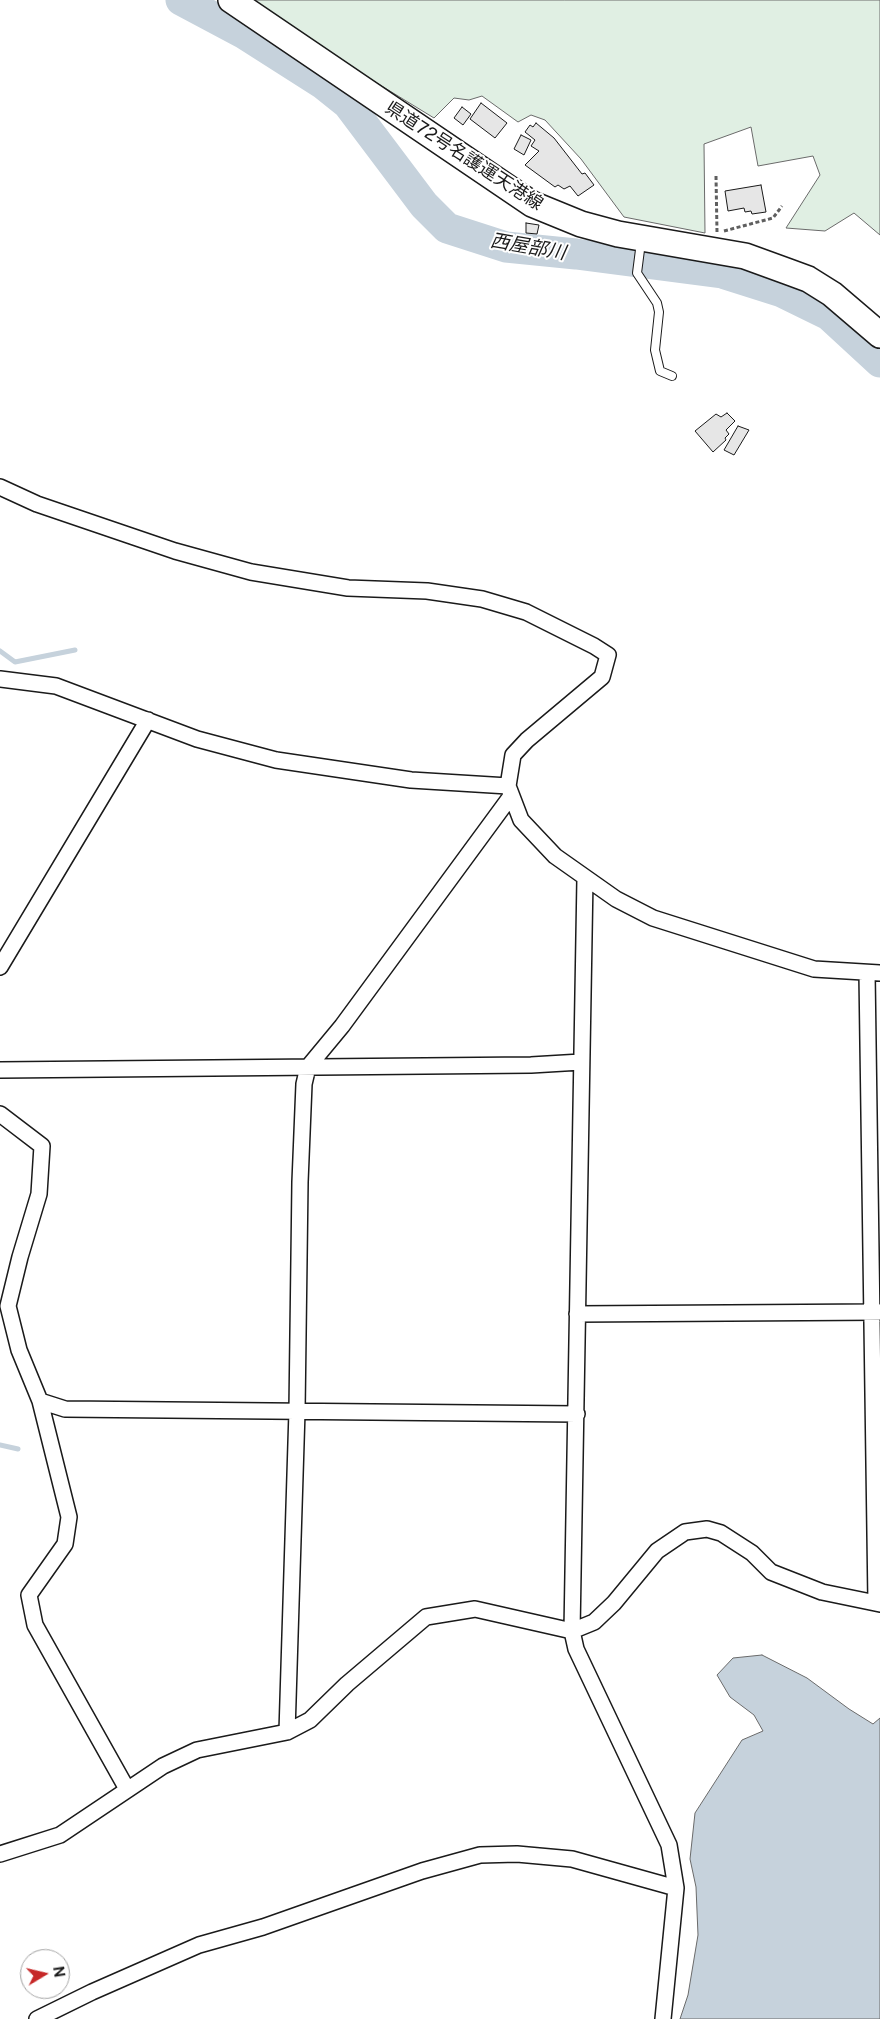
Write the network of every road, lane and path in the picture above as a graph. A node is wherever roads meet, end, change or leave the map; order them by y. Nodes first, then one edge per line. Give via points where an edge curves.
1 (231, 0) edge
2 (716, 176) dead end
3 (782, 206) dead end
4 (716, 242) junction
5 (641, 243) junction
6 (880, 335) edge
7 (672, 376) dead end
8 (0, 487) edge
9 (0, 679) edge
10 (148, 720) junction
11 (509, 791) junction
12 (584, 878) junction
13 (0, 967) edge
14 (874, 973) edge
15 (581, 1062) junction
16 (308, 1067) junction
17 (0, 1070) edge
18 (0, 1114) edge
19 (0, 1129) edge
20 (42, 1146) junction
21 (876, 1312) edge
22 (577, 1314) junction
23 (40, 1401) junction
24 (297, 1411) junction
25 (577, 1414) junction
26 (878, 1604) edge
27 (572, 1630) junction
28 (288, 1732) junction
29 (127, 1789) junction
30 (0, 1854) edge
31 (676, 1888) junction
32 (36, 2019) edge
33 (663, 2019) edge

1 - 5 main road, 県道72号名護運天港線 via 532,204
2 - 4 path
3 - 4 path via 773,218
4 - 5 main road, 県道72号名護運天港線
4 - 6 main road, 県道72号名護運天港線 via 808,280 832,294
5 - 7 lane via 637,274 657,302 655,350 660,371
8 - 11 street via 38,504 175,551 251,572 348,588 427,591 482,599 526,612 608,655 602,677 513,755
9 - 10 street via 56,686
10 - 11 street via 197,738 276,760
10 - 13 street
11 - 12 street via 521,820 555,856
11 - 16 street via 342,1026
12 - 14 street via 653,918 814,968
12 - 15 street
14 - 21 street
15 - 16 street
15 - 22 street
16 - 17 street
16 - 24 street via 304,1084 300,1182
18 - 20 street
19 - 20 street
20 - 23 street via 39,1194 8,1306 19,1350
21 - 22 street
21 - 26 street
22 - 25 street
23 - 24 street via 65,1408
23 - 29 street via 69,1517 65,1544 29,1595 35,1625
24 - 25 street
24 - 28 street
25 - 27 street
26 - 27 street via 822,1592 772,1572 752,1553 721,1533 707,1529 685,1532 657,1551 594,1622
27 - 28 street via 475,1610 426,1617 310,1720
27 - 31 street via 576,1649 669,1845
28 - 29 street via 197,1750 163,1766
29 - 30 street via 60,1835
31 - 32 street via 572,1859 517,1854 480,1855 199,1945
31 - 33 street

